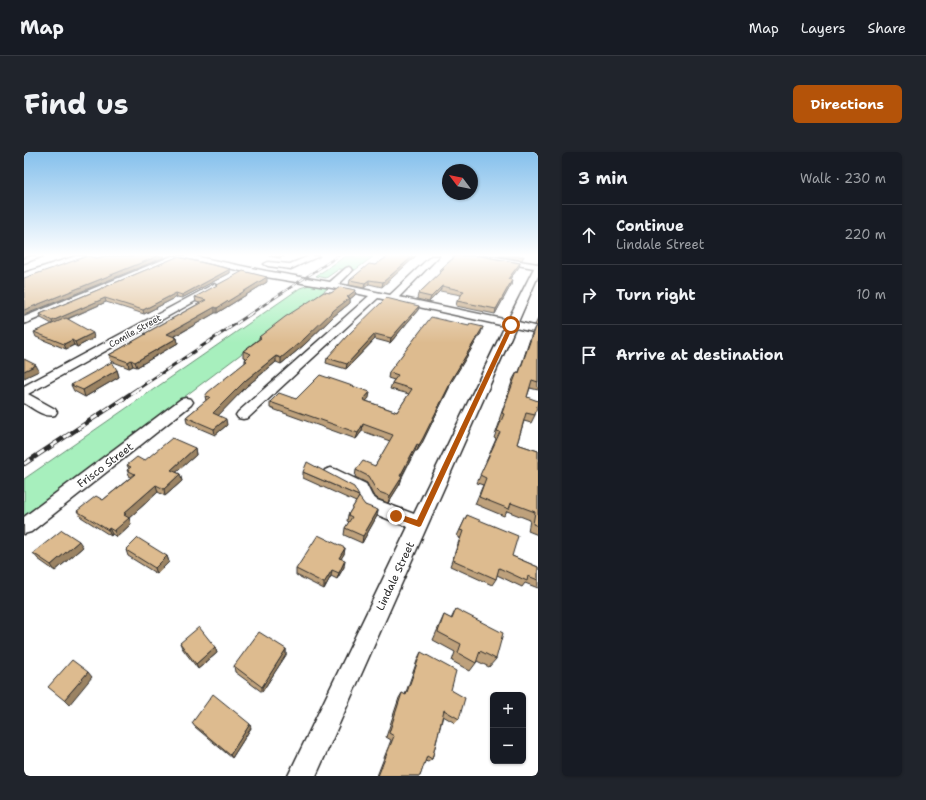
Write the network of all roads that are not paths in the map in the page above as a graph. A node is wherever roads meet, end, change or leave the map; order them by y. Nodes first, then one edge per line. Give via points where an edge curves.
1 (109, 285) edge
2 (217, 285) edge
3 (332, 285) edge
4 (405, 285) edge
5 (529, 285) edge
6 (377, 294) junction
7 (392, 298) junction
8 (24, 321) edge
9 (511, 325) junction
10 (538, 330) edge
11 (24, 396) edge
12 (186, 402) dead end
13 (50, 412) dead end
14 (243, 415) dead end
15 (331, 474) edge
16 (419, 524) junction
17 (24, 527) edge
18 (302, 776) edge

1 - 8 street
2 - 11 street, Comile Street
3 - 6 street
4 - 7 street
5 - 9 street, Lindale Street
6 - 7 street
6 - 14 street
7 - 9 street
9 - 10 street
9 - 16 street, Lindale Street
11 - 13 street
12 - 17 street, Frisco Street
15 - 16 street via 360,488 371,505
16 - 18 street, Lindale Street

